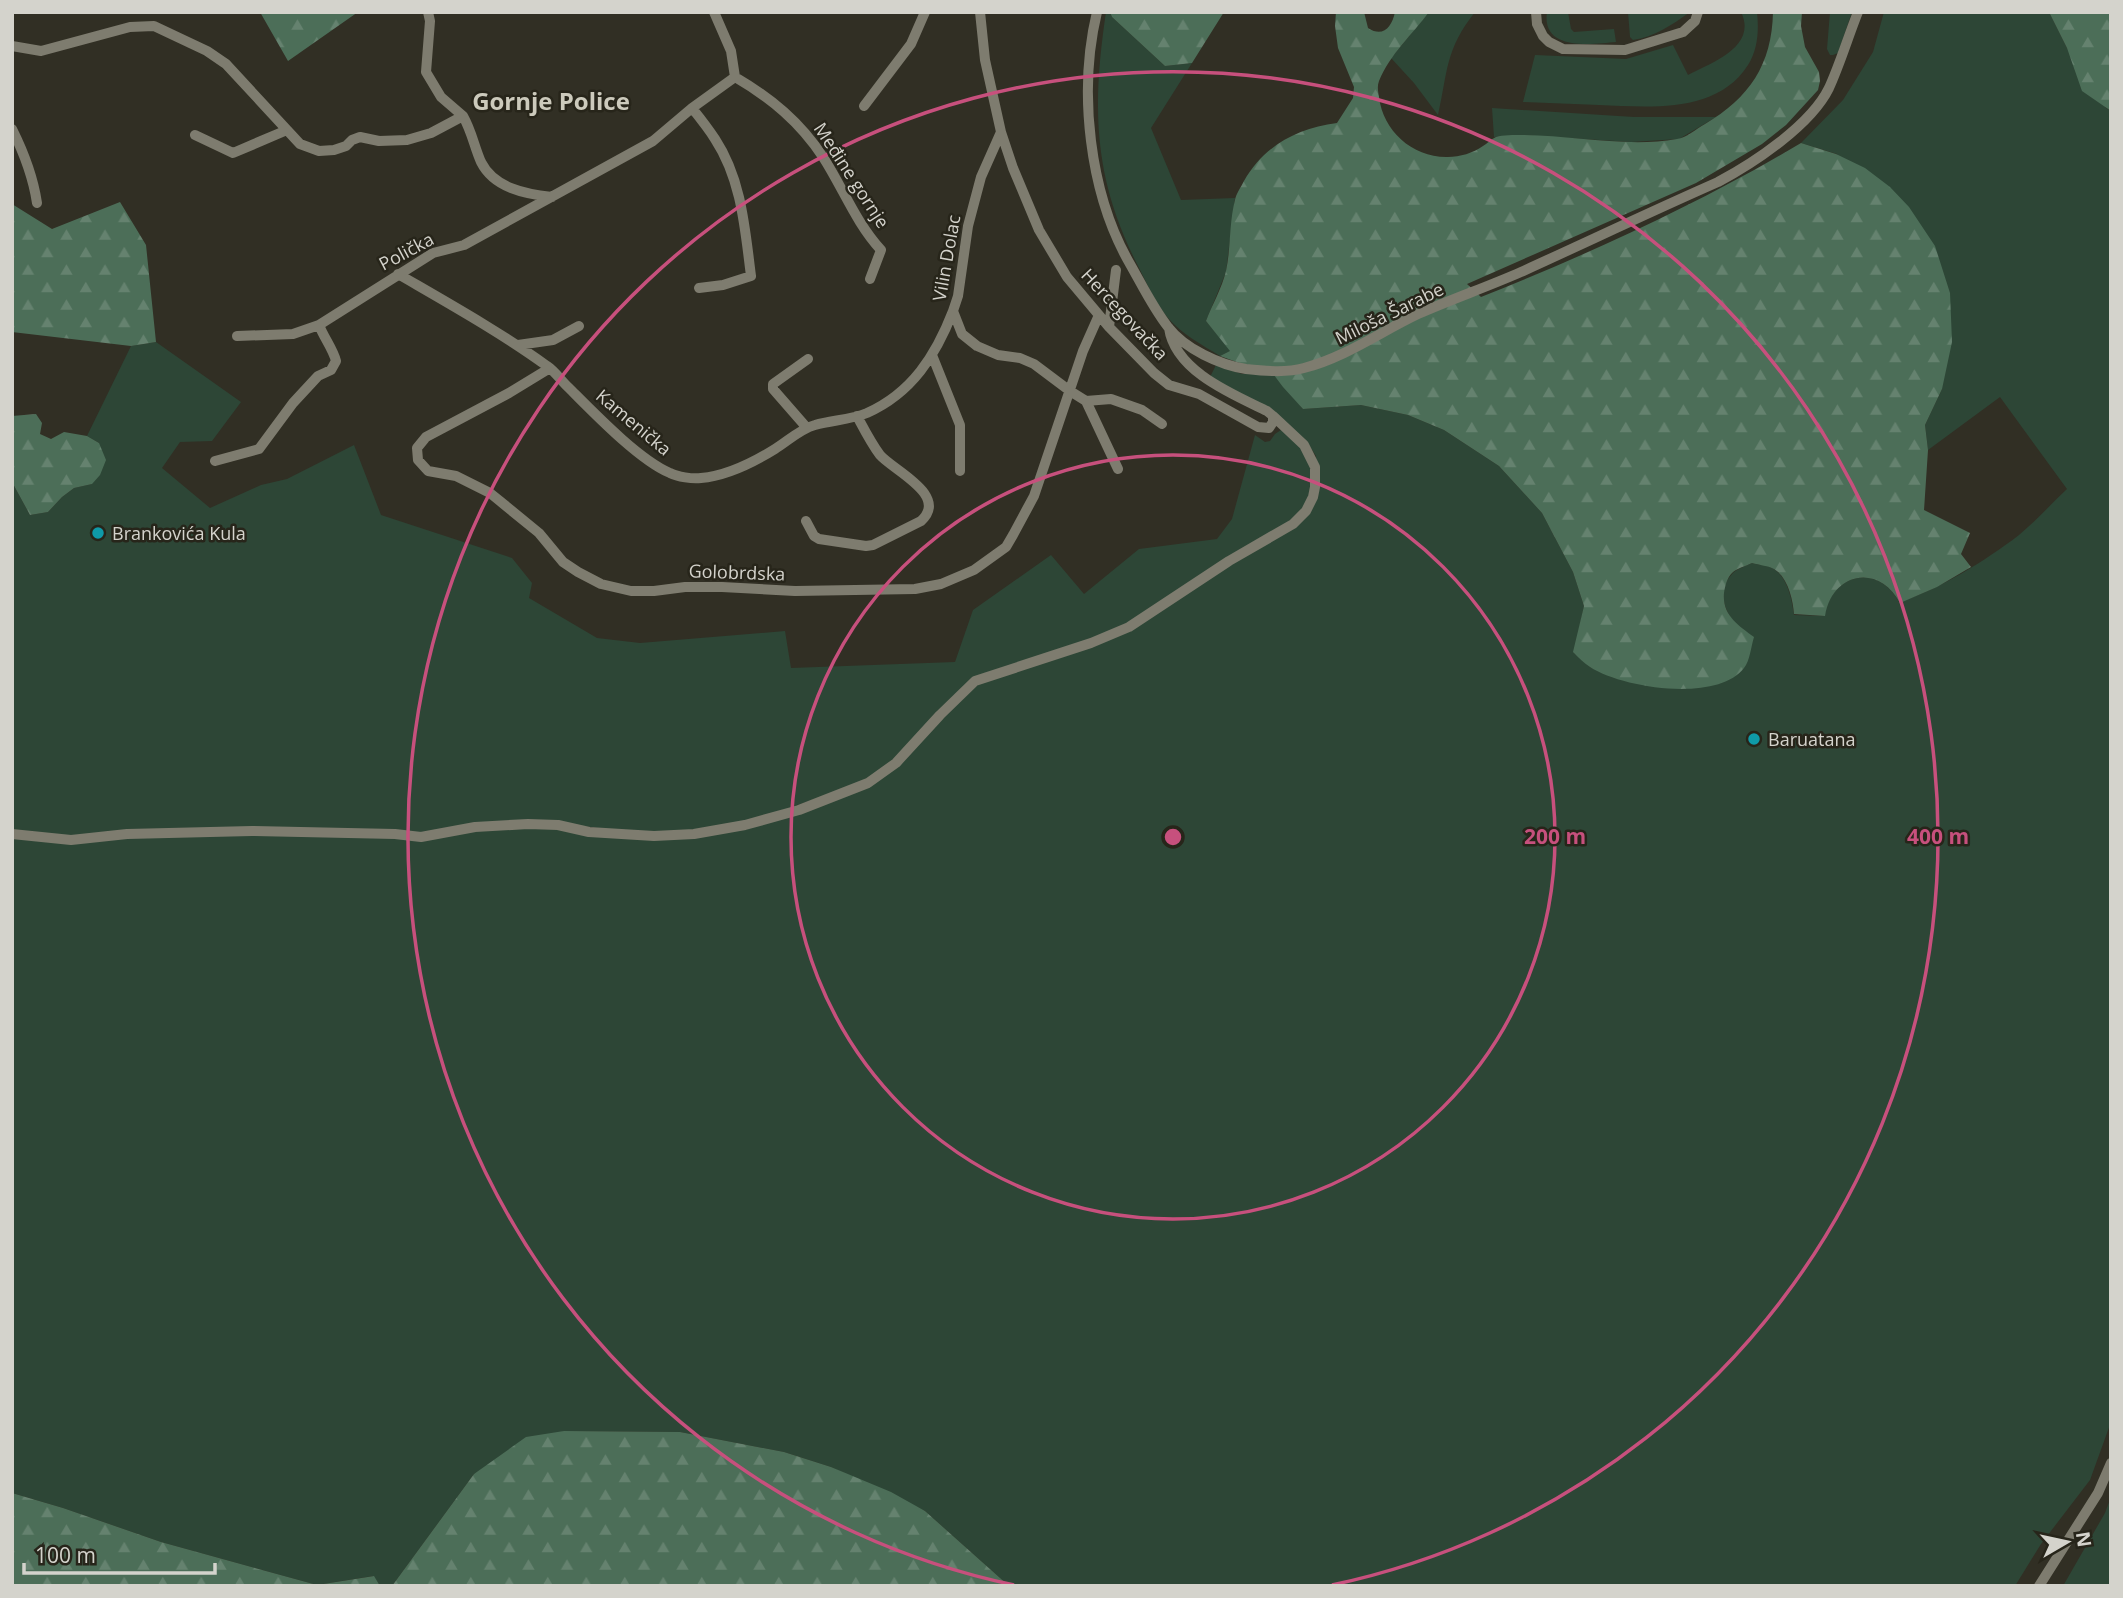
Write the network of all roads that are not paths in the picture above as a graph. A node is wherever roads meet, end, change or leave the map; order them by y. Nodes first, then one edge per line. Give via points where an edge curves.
1 (428, 12) edge
2 (714, 12) edge
3 (925, 12) edge
4 (980, 12) edge
5 (1097, 12) edge
6 (1536, 12) edge
7 (1858, 12) edge
8 (1700, 14) edge
9 (12, 46) edge
10 (735, 78) junction
11 (864, 106) dead end
12 (692, 108) junction
13 (463, 116) junction
14 (12, 128) edge
15 (287, 131) junction
16 (1001, 132) junction
17 (195, 135) dead end
18 (551, 197) junction
19 (37, 203) dead end
20 (1116, 270) dead end
21 (398, 274) junction
22 (870, 279) dead end
23 (699, 288) dead end
24 (953, 310) junction
25 (1099, 315) junction
26 (318, 326) junction
27 (579, 326) dead end
28 (1109, 327) junction
29 (1168, 328) junction
30 (237, 336) dead end
31 (518, 345) junction
32 (932, 355) junction
33 (808, 359) dead end
34 (550, 368) junction
35 (1070, 391) junction
36 (1086, 401) junction
37 (857, 416) junction
38 (1273, 416) junction
39 (1162, 424) dead end
40 (807, 428) junction
41 (215, 461) dead end
42 (1118, 468) dead end
43 (960, 471) dead end
44 (806, 522) dead end
45 (12, 834) edge
46 (2111, 1463) edge
47 (2039, 1586) edge

1 - 13 street via 426,72 441,97
2 - 10 street via 731,51
3 - 11 street via 911,44
4 - 16 street, Hercegovačka
5 - 29 street, Miloša Šarabe via 1088,73 1089,125 1099,182 1127,259
6 - 8 street via 1543,36 1563,49 1625,50 1683,32
7 - 29 street, Miloša Šarabe via 1828,91 1794,130 1745,168 1520,272 1417,314 1335,359 1278,372 1244,368 1197,350
9 - 15 street via 41,51 130,27 153,26 226,64
10 - 12 street, Polička
10 - 22 street, Međine gornje via 764,94 799,125 823,157 881,250
12 - 18 street, Polička via 653,141
12 - 23 street via 717,141 736,186 751,276
13 - 15 street via 407,140 360,136 334,150 319,151 300,144
13 - 18 street via 482,163 498,181 530,195
14 - 19 street via 34,179
15 - 17 street via 233,153
16 - 24 street, Vilin Dolac via 981,177
16 - 25 street, Hercegovačka via 1039,230 1067,278
18 - 21 street, Polička
20 - 28 street
21 - 26 street, Polička
21 - 31 street, Kamenička
24 - 32 street, Kamenička
24 - 35 street, Vilin Dolac via 962,334 977,346 1034,364
25 - 28 street, Hercegovačka
25 - 35 street, Golobrdska
26 - 30 street, Polička via 293,334
26 - 41 street via 334,353 331,370 301,394 259,449
27 - 31 street via 553,340
28 - 38 street, Hercegovačka via 1169,385 1199,394 1258,427 1269,428
29 - 38 street, Hercegovačka via 1170,340 1187,363 1219,387
31 - 34 street, Kamenička
32 - 37 street, Kamenička via 905,390
32 - 43 street via 960,425
33 - 40 street via 773,389
34 - 35 street, Golobrdska via 426,437 417,448 418,460 428,471 456,476 491,493 578,572 601,584 631,591 685,587 915,589 957,579 1006,547 1034,496
34 - 40 street, Kamenička via 634,448 673,475 716,476 773,450
35 - 36 street, Vilin Dolac
36 - 39 street, Vilin Dolac via 1111,400 1142,410
36 - 42 street
37 - 40 street, Kamenička
37 - 44 street via 882,457 920,486 929,511 921,521 866,546 819,539
38 - 45 street via 1304,445 1315,467 1313,497 1293,524 1129,627 975,681 896,763 869,783 799,810 745,825 654,836 528,824 421,837 252,831 71,840
46 - 47 street via 2098,1493

